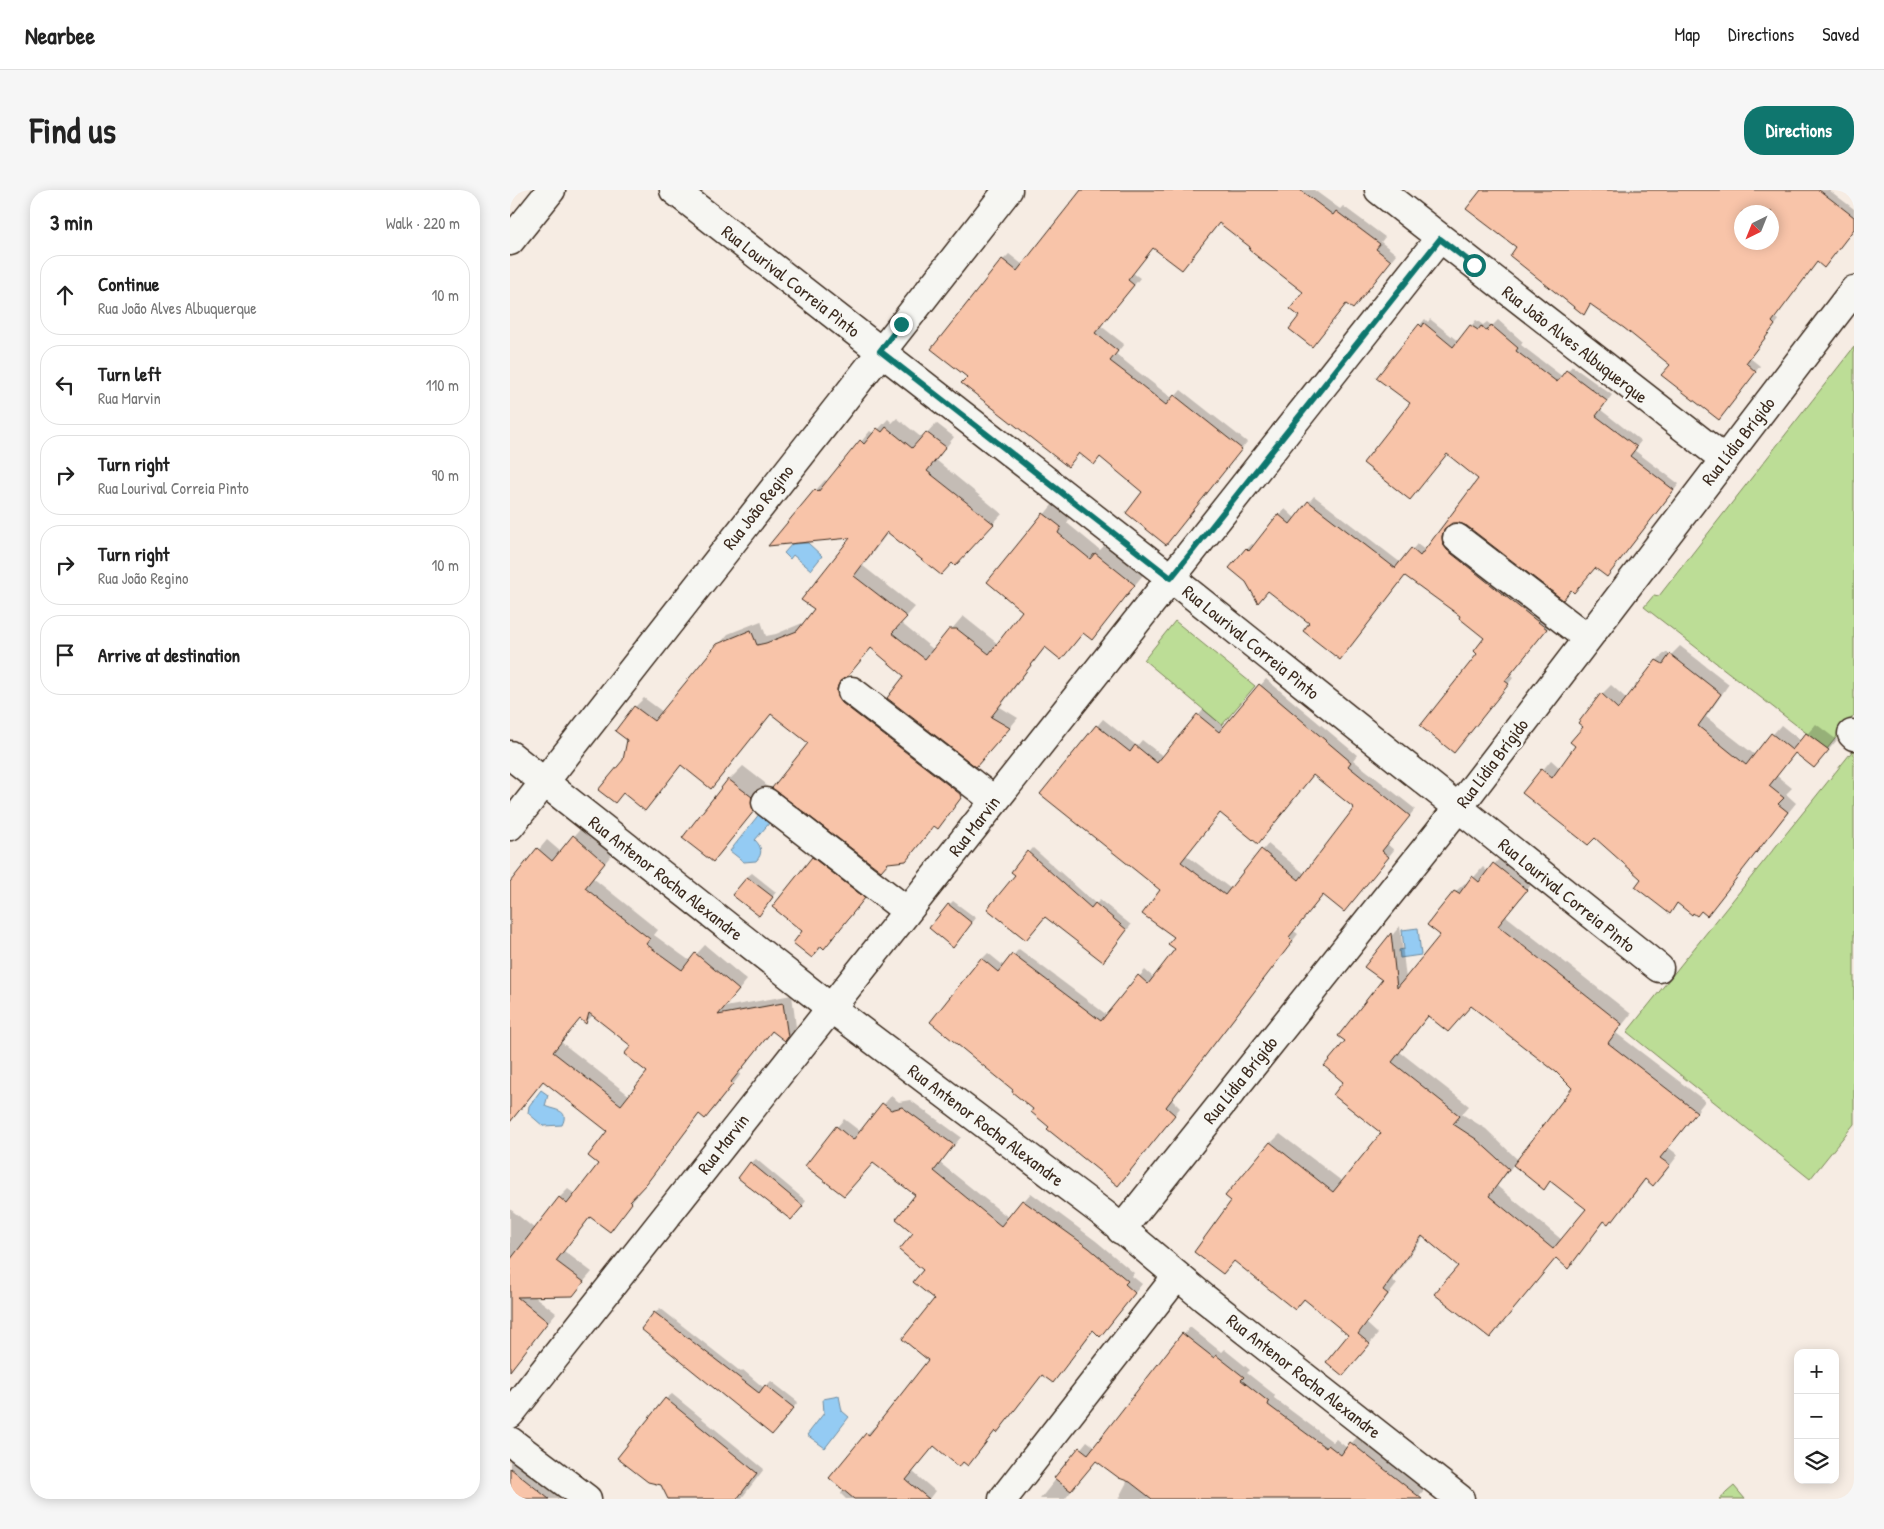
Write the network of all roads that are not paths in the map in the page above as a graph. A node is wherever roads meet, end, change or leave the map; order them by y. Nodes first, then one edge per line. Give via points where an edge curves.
1 (551, 190) edge
2 (674, 190) edge
3 (1008, 190) edge
4 (1379, 190) edge
5 (1440, 239) junction
6 (510, 241) edge
7 (1854, 290) edge
8 (880, 351) junction
9 (1724, 459) junction
10 (1457, 538) dead end
11 (1171, 578) junction
12 (1587, 638) junction
13 (852, 691) dead end
14 (510, 755) edge
15 (545, 782) junction
16 (995, 801) junction
17 (766, 802) dead end
18 (1458, 808) junction
19 (510, 826) edge
20 (907, 911) junction
21 (1659, 968) dead end
22 (831, 1008) junction
23 (1121, 1230) junction
24 (1177, 1276) junction
25 (510, 1414) edge
26 (510, 1441) edge
27 (587, 1499) edge
28 (1002, 1499) edge
29 (1460, 1499) edge

1 - 6 street
2 - 8 street, Rua Lourival Correia Pìnto
3 - 8 street, Rua João Regino
4 - 5 street, Rua João Alves Albuquerque
5 - 9 street, Rua João Alves Albuquerque
5 - 11 street, Rua Marvin
7 - 9 street, Rua Lídia Brígido
8 - 11 street, Rua Lourival Correia Pìnto
8 - 15 street, Rua João Regino
9 - 12 street, Rua Lídia Brígido
10 - 12 street
11 - 16 street, Rua Marvin
11 - 18 street, Rua Lourival Correia Pìnto
12 - 18 street, Rua Lídia Brígido
13 - 16 street
14 - 15 street, Rua Antenor Rocha Alexandre
15 - 19 street, Rua João Regino
15 - 22 street, Rua Antenor Rocha Alexandre
16 - 20 street, Rua Marvin
17 - 20 street
18 - 21 street, Rua Lourival Correia Pìnto
18 - 23 street, Rua Lídia Brígido
20 - 22 street, Rua Marvin
22 - 23 street, Rua Antenor Rocha Alexandre
22 - 25 street, Rua Marvin
23 - 24 street, Rua Antenor Rocha Alexandre
24 - 28 street
24 - 29 street, Rua Antenor Rocha Alexandre
26 - 27 street

